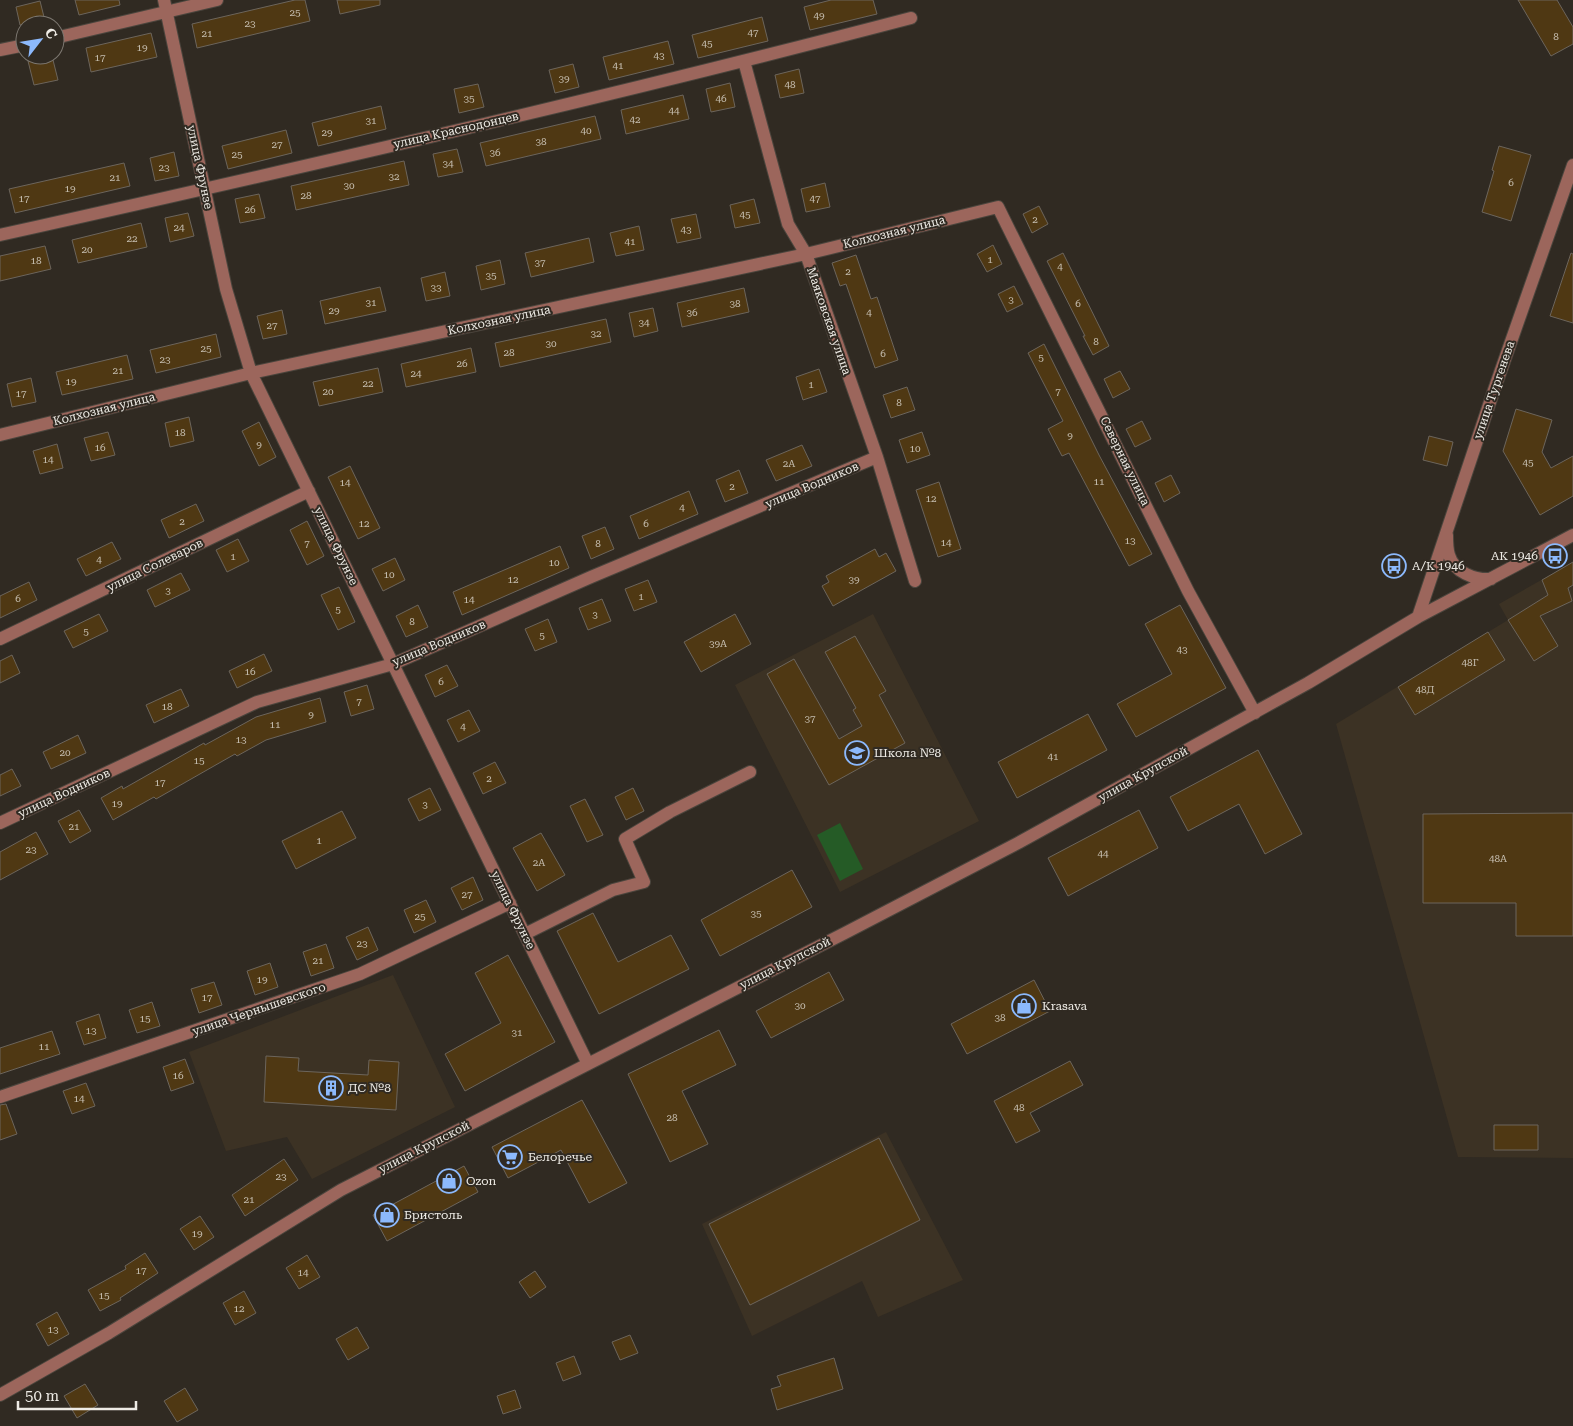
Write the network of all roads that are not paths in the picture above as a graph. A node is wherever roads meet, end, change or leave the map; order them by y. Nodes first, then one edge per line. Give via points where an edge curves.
1 (217, 0) edge
2 (165, 6) edge
3 (910, 18) dead end
4 (65, 35) edge
5 (15, 47) edge
6 (0, 50) edge
7 (744, 61) junction
8 (1573, 165) edge
9 (205, 189) junction
10 (998, 207) joint
11 (0, 235) edge
12 (806, 254) junction
13 (251, 373) junction
14 (0, 435) edge
15 (877, 457) junction
16 (309, 491) junction
17 (1446, 530) junction
18 (1573, 535) edge
19 (1491, 579) junction
20 (915, 581) dead end
21 (1418, 617) junction
22 (0, 639) edge
23 (394, 664) junction
24 (1255, 713) junction
25 (750, 772) dead end
26 (0, 823) edge
27 (510, 903) junction
28 (525, 934) junction
29 (588, 1064) junction
30 (0, 1097) edge
31 (0, 1395) edge

1 - 2 street
2 - 4 street
2 - 9 street, улица Фрунзе
3 - 7 street, улица Краснодонцев
5 - 6 street
7 - 9 street, улица Краснодонцев
7 - 12 street, Маяковская улица via 788,224
8 - 17 street, улица Тургенева
9 - 11 street, улица Краснодонцев
9 - 13 street, улица Фрунзе via 226,288
10 - 12 street, Колхозная улица
10 - 24 street, Северная улица via 1188,591
12 - 13 street, Колхозная улица
12 - 15 street, Маяковская улица
13 - 14 street, Колхозная улица
13 - 16 street, улица Фрунзе
15 - 20 street, Маяковская улица
15 - 23 street, улица Водников
16 - 22 street, улица Солеваров
16 - 23 street, улица Фрунзе
17 - 19 street via 1449,556 1461,572 1480,580
17 - 21 street, улица Тургенева
18 - 19 street, улица Крупской
19 - 21 street, улица Крупской
21 - 24 street, улица Крупской
23 - 26 street, улица Водников via 257,702
23 - 27 street, улица Фрунзе
24 - 29 street, улица Крупской via 1018,843
25 - 28 street via 670,812 625,839 644,882 613,890
27 - 28 street, улица Фрунзе
27 - 30 street, улица Чернышевского via 360,974
28 - 29 street, улица Фрунзе
29 - 31 street, улица Крупской via 341,1190 108,1333

